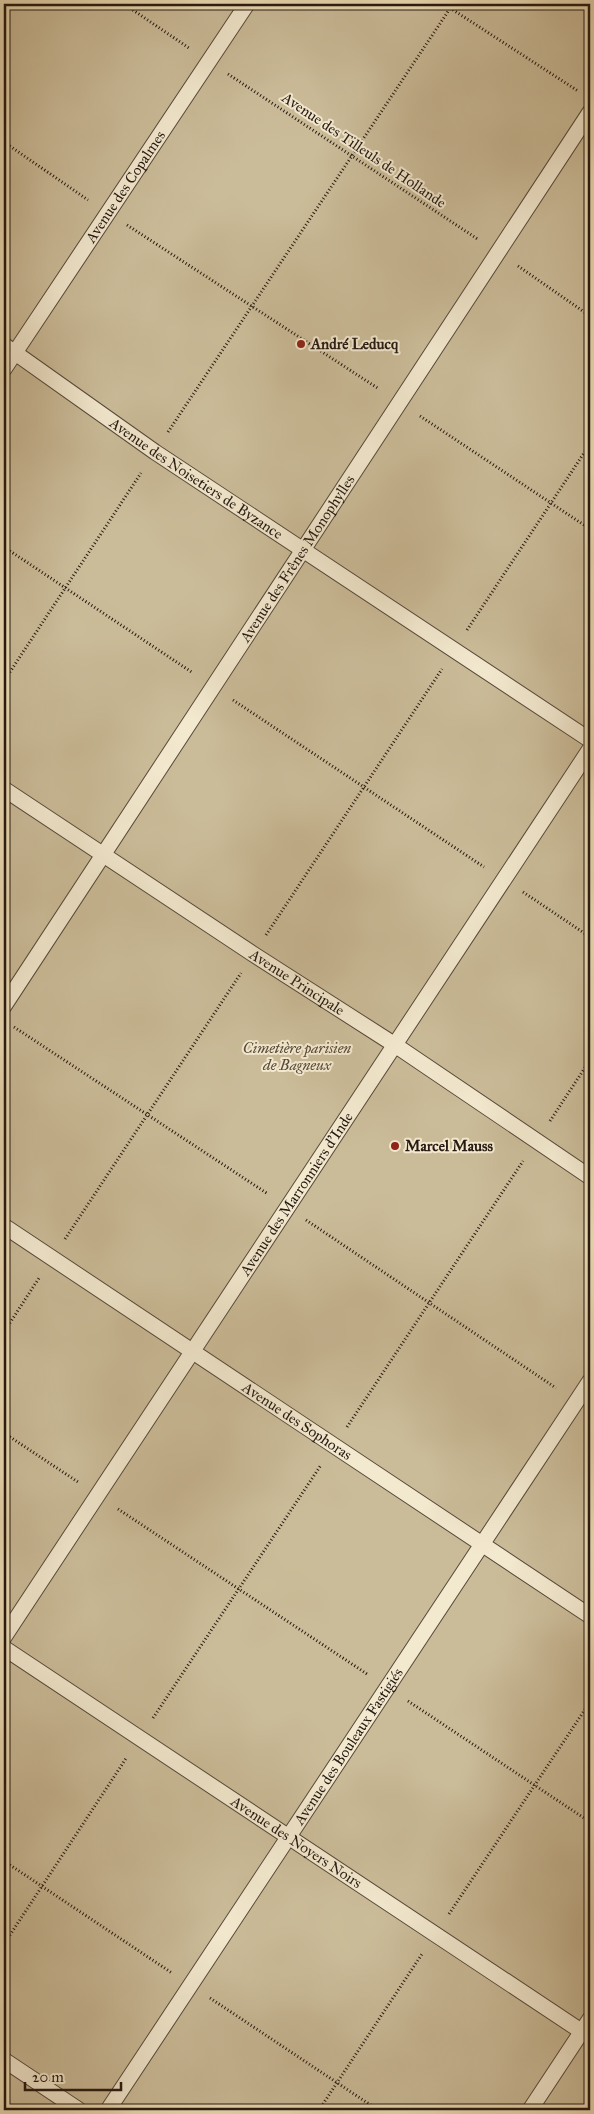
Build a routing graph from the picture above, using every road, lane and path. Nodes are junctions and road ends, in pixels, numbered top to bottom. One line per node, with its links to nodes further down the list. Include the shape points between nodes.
1 (124, 4): 5 (path, Avenue des Tilleuls de Hollande)
2 (247, 4): 5 (lane, Avenue des Copalmes)
3 (444, 4): 4 (path)
4 (451, 6): 6 (path); 9 (path)
5 (209, 62): 9 (path, Avenue des Tilleuls de Hollande); 10 (lane, Avenue des Copalmes)
6 (582, 93)
7 (590, 112): 11 (lane, Avenue des Frênes Monophylles)
8 (4, 142): 10 (path)
9 (352, 155): 11 (path, Avenue des Tilleuls de Hollande); 12 (path)
10 (108, 213): 12 (path); 14 (lane, Avenue des Copalmes)
11 (498, 253): 13 (path, Avenue des Tilleuls de Hollande); 16 (lane, Avenue des Frênes Monophylles)
12 (253, 305): 16 (path); 18 (path)
13 (590, 316)
14 (9, 348): 15 (lane, Avenue des Copalmes); 18 (lane, Avenue des Noisetiers de Byzance)
15 (4, 369)
16 (400, 402): 19 (path); 22 (lane, Avenue des Frênes Monophylles)
17 (590, 444): 19 (path)
18 (155, 452): 22 (lane, Avenue des Noisetiers de Byzance); 23 (path)
19 (551, 503): 20 (path); 24 (path)
20 (590, 529)
21 (4, 547): 23 (path)
22 (304, 549): 24 (lane, Avenue des Noisetiers de Byzance); 26 (lane, Avenue des Frênes Monophylles)
23 (65, 588): 25 (path); 26 (path)
24 (454, 650): 27 (lane, Avenue des Noisetiers de Byzance); 29 (path)
25 (4, 681)
26 (214, 686): 29 (path); 31 (lane, Avenue des Frênes Monophylles)
27 (590, 740)
28 (590, 749): 32 (lane, Avenue des Marronniers d'Inde)
29 (364, 787): 32 (path); 34 (path)
30 (4, 789): 31 (lane, Avenue Principale)
31 (103, 855): 34 (lane, Avenue Principale); 35 (lane, Avenue des Frênes Monophylles)
32 (504, 880): 33 (path); 36 (lane, Avenue des Marronniers d'Inde)
33 (590, 937)
34 (253, 954): 36 (lane, Avenue Principale); 41 (path)
35 (4, 1006)
36 (395, 1045): 38 (lane, Avenue Principale); 43 (lane, Avenue des Marronniers d'Inde)
37 (590, 1060): 38 (path)
38 (536, 1141): 39 (lane, Avenue Principale); 46 (path)
39 (590, 1177)
40 (4, 1226): 41 (lane, Avenue des Sophoras)
41 (52, 1259): 42 (path); 43 (lane, Avenue des Sophoras)
42 (4, 1332)
43 (193, 1352): 46 (lane, Avenue des Sophoras); 47 (lane, Avenue des Marronniers d'Inde)
44 (590, 1381): 48 (lane, Avenue des Bouleaux Fastigiés)
45 (4, 1433): 47 (path)
46 (334, 1446): 48 (lane, Avenue des Sophoras); 49 (path)
47 (98, 1495): 49 (path); 51 (lane, Avenue des Marronniers d'Inde)
48 (482, 1544): 50 (lane, Avenue des Sophoras); 53 (lane, Avenue des Bouleaux Fastigiés)
49 (239, 1589): 53 (path); 55 (path)
50 (590, 1616)
51 (4, 1637)
52 (4, 1648): 55 (lane, Avenue des Noyers Noirs)
53 (388, 1688): 56 (path); 58 (lane, Avenue des Bouleaux Fastigiés)
54 (590, 1702): 56 (path)
55 (140, 1738): 58 (lane, Avenue des Noyers Noirs); 60 (path)
56 (535, 1786): 57 (path); 59 (path)
57 (590, 1822)
58 (288, 1837): 59 (lane, Avenue des Noyers Noirs); 64 (lane, Avenue des Bouleaux Fastigiés)
59 (436, 1934): 61 (lane, Avenue des Noyers Noirs); 65 (path)
60 (4, 1944)
61 (588, 2029): 66 (lane)
62 (4, 2060): 63 (lane)
63 (79, 2110)
64 (108, 2110)
65 (319, 2110)
66 (530, 2110)

